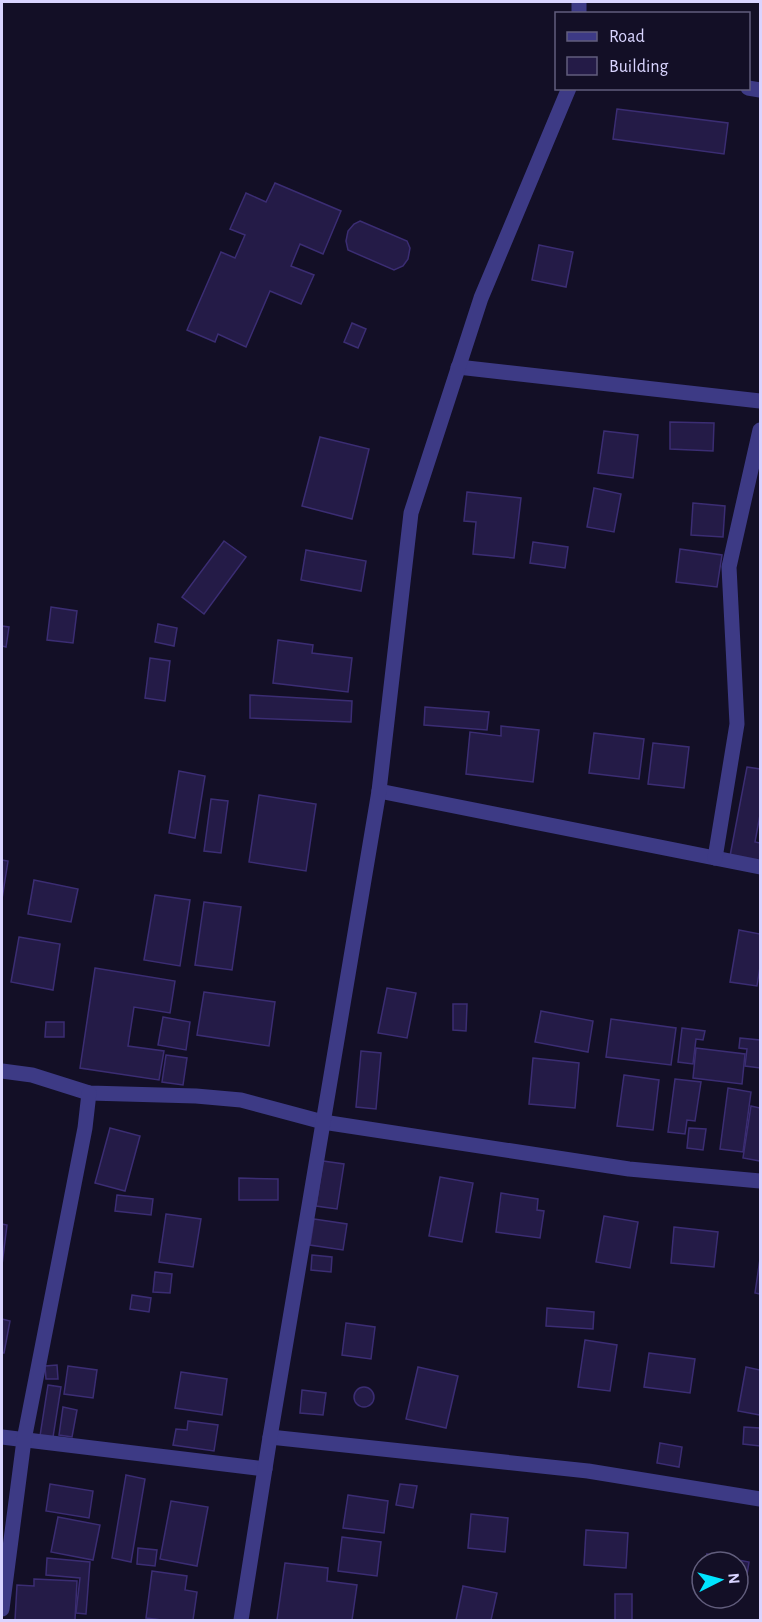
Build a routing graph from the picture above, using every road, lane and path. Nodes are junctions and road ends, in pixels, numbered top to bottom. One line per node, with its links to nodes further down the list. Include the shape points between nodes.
1 (568, 90): 2 (street, via 481,298)
2 (458, 367): 3 (street); 5 (street, via 411,513)
3 (760, 401)
4 (760, 430): 6 (street, via 729,567 737,724)
5 (379, 791): 6 (street); 10 (street)
6 (715, 858): 7 (street)
7 (760, 867)
8 (2, 1071): 9 (street, via 33,1075)
9 (89, 1093): 10 (street, via 241,1100); 14 (street)
10 (323, 1122): 11 (street, via 629,1169); 13 (street)
11 (760, 1180)
12 (2, 1437): 14 (street)
13 (270, 1437): 15 (street); 16 (street, via 588,1471)
14 (24, 1440): 15 (street); 17 (street)
15 (265, 1469): 18 (street)
16 (760, 1499)
17 (2, 1609)
18 (241, 1620)

